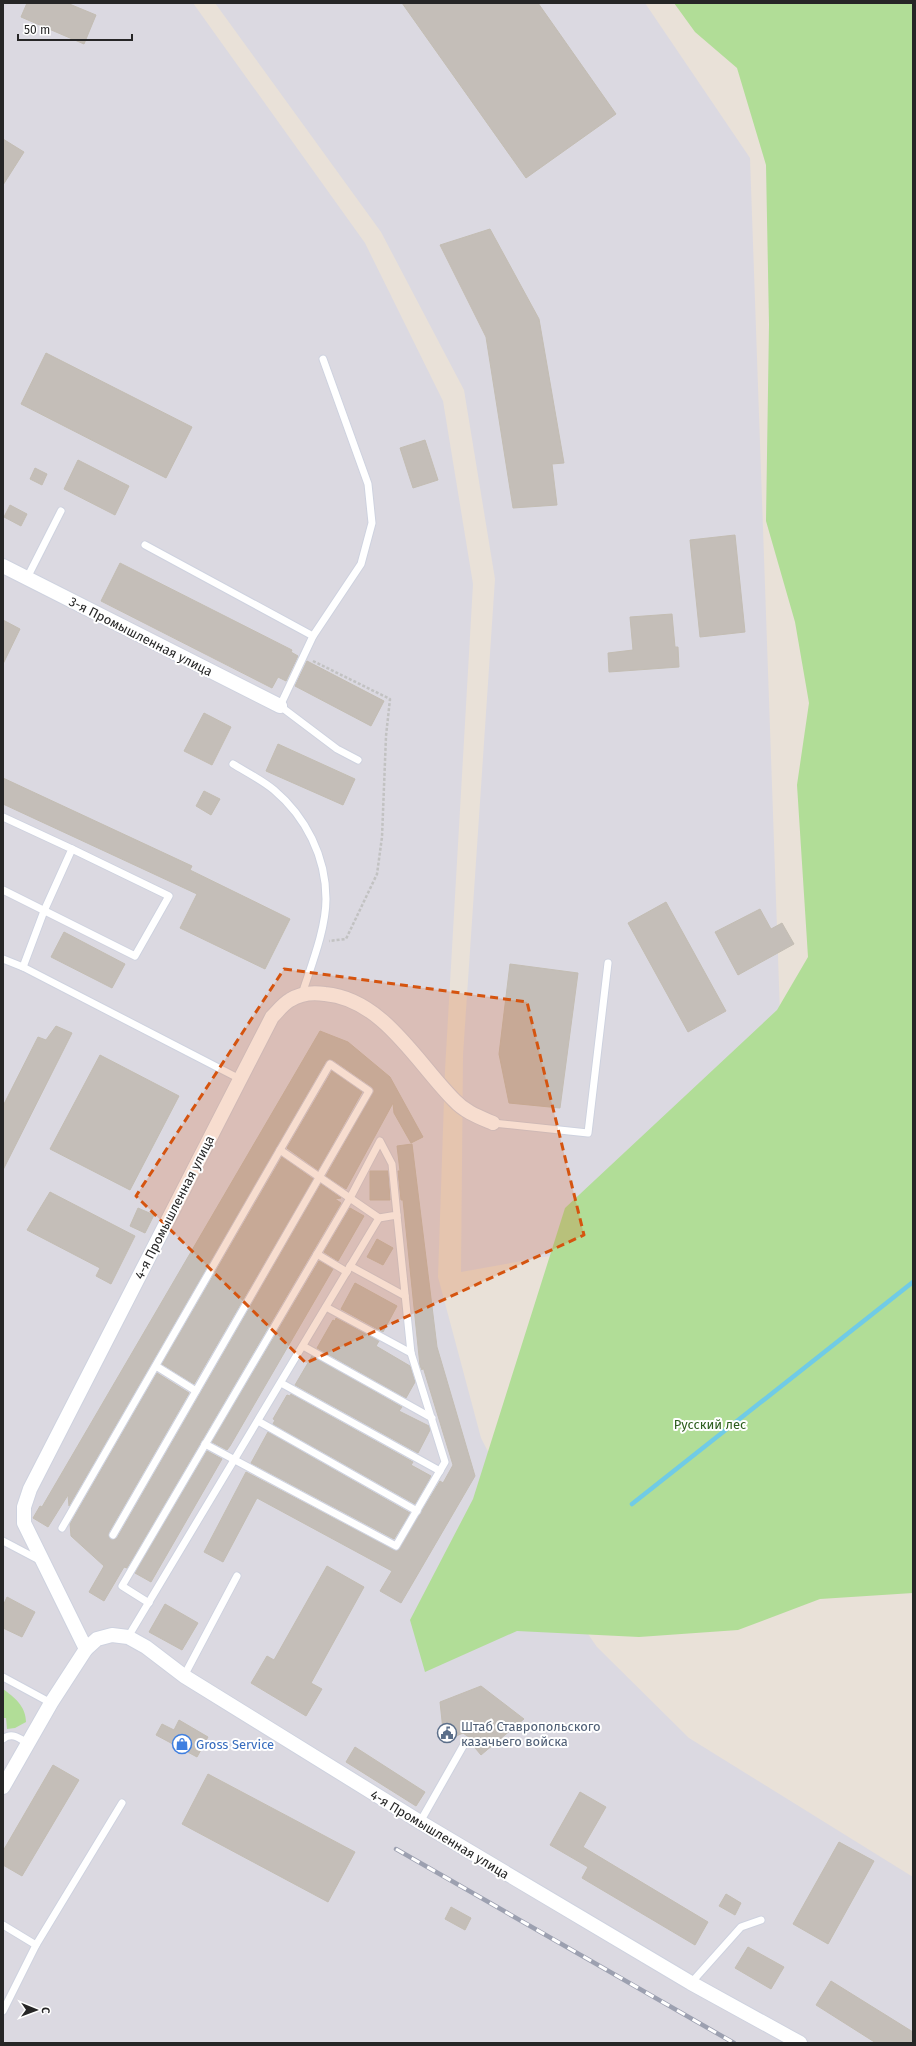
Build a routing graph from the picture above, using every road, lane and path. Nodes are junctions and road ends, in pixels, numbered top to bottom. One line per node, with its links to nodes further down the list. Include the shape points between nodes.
1 (323, 359): 6 (lane, via 368,484 372,522 361,564)
2 (61, 512): 5 (lane)
3 (145, 545): 6 (lane)
4 (3, 566): 5 (street, 3-я Промышленная улица)
5 (27, 578): 8 (street, 3-я Промышленная улица)
6 (313, 636): 7 (lane)
7 (304, 656): 8 (lane); 15 (path, via 390,699 382,838 377,874 346,939)
8 (280, 706): 9 (lane, via 337,749)
9 (358, 760)
10 (233, 764): 15 (lane, via 274,790 299,817 316,845 324,873 326,900)
11 (3, 817): 12 (lane)
12 (72, 849): 14 (lane); 14 (lane, via 169,896 135,956)
13 (3, 890): 14 (lane)
14 (44, 911): 18 (lane)
15 (318, 942): 19 (lane)
16 (3, 959): 18 (lane)
17 (608, 963): 21 (lane, via 588,1133)
18 (23, 966): 20 (lane)
19 (302, 994): 20 (street, 4-я Промышленная улица, via 288,1000 272,1017); 21 (street, 4-я Промышленная улица, via 330,994 346,998 385,1022 406,1043 454,1101 470,1113)
20 (240, 1079): 45 (street, 4-я Промышленная улица, via 30,1489 24,1507 24,1523)
21 (493, 1123)
22 (280, 1150): 23 (lane); 23 (lane, via 330,1064 369,1091); 33 (lane)
23 (320, 1177): 24 (lane); 35 (lane)
24 (350, 1198): 25 (lane, via 380,1141 392,1164); 26 (lane); 27 (lane)
25 (397, 1215): 26 (lane); 29 (lane)
26 (379, 1218): 28 (lane)
27 (317, 1254): 28 (lane); 38 (lane)
28 (348, 1269): 29 (lane); 30 (lane)
29 (405, 1296): 32 (lane)
30 (326, 1307): 31 (lane); 32 (lane)
31 (303, 1346): 34 (lane); 36 (lane)
32 (410, 1354): 36 (lane)
33 (156, 1366): 35 (lane); 42 (lane)
34 (281, 1383): 37 (lane); 40 (lane)
35 (196, 1391): 43 (lane)
36 (432, 1418): 40 (lane, via 445,1462)
37 (258, 1421): 39 (lane); 41 (lane)
38 (205, 1444): 39 (lane); 47 (lane, via 122,1586)
39 (235, 1460): 41 (lane, via 396,1546); 47 (lane)
40 (440, 1472): 41 (lane)
41 (417, 1511)
42 (62, 1528)
43 (113, 1535)
44 (3, 1541): 45 (lane)
45 (43, 1562): 49 (street, 4-я Промышленная улица)
46 (237, 1576): 50 (lane)
47 (149, 1603): 48 (lane)
48 (128, 1637): 49 (street, 4-я Промышленная улица, via 112,1635 97,1639); 50 (street, 4-я Промышленная улица, via 146,1647)
49 (86, 1649): 52 (street, 4-я Промышленная улица)
50 (184, 1676): 58 (street, 4-я Промышленная улица)
51 (3, 1677): 52 (lane)
52 (51, 1703): 55 (street, 4-я Промышленная улица)
53 (3, 1739): 55 (lane, via 7,1736 16,1736)
54 (466, 1741): 58 (lane)
55 (27, 1743): 56 (street, 4-я Промышленная улица)
56 (3, 1787)
57 (122, 1803): 61 (lane)
58 (420, 1822): 62 (street, 4-я Промышленная улица)
59 (761, 1920): 62 (lane, via 741,1927)
60 (3, 1925): 61 (lane)
61 (36, 1945): 63 (lane)
62 (691, 1982): 64 (street, 4-я Промышленная улица)
63 (3, 2011)
64 (800, 2043)

